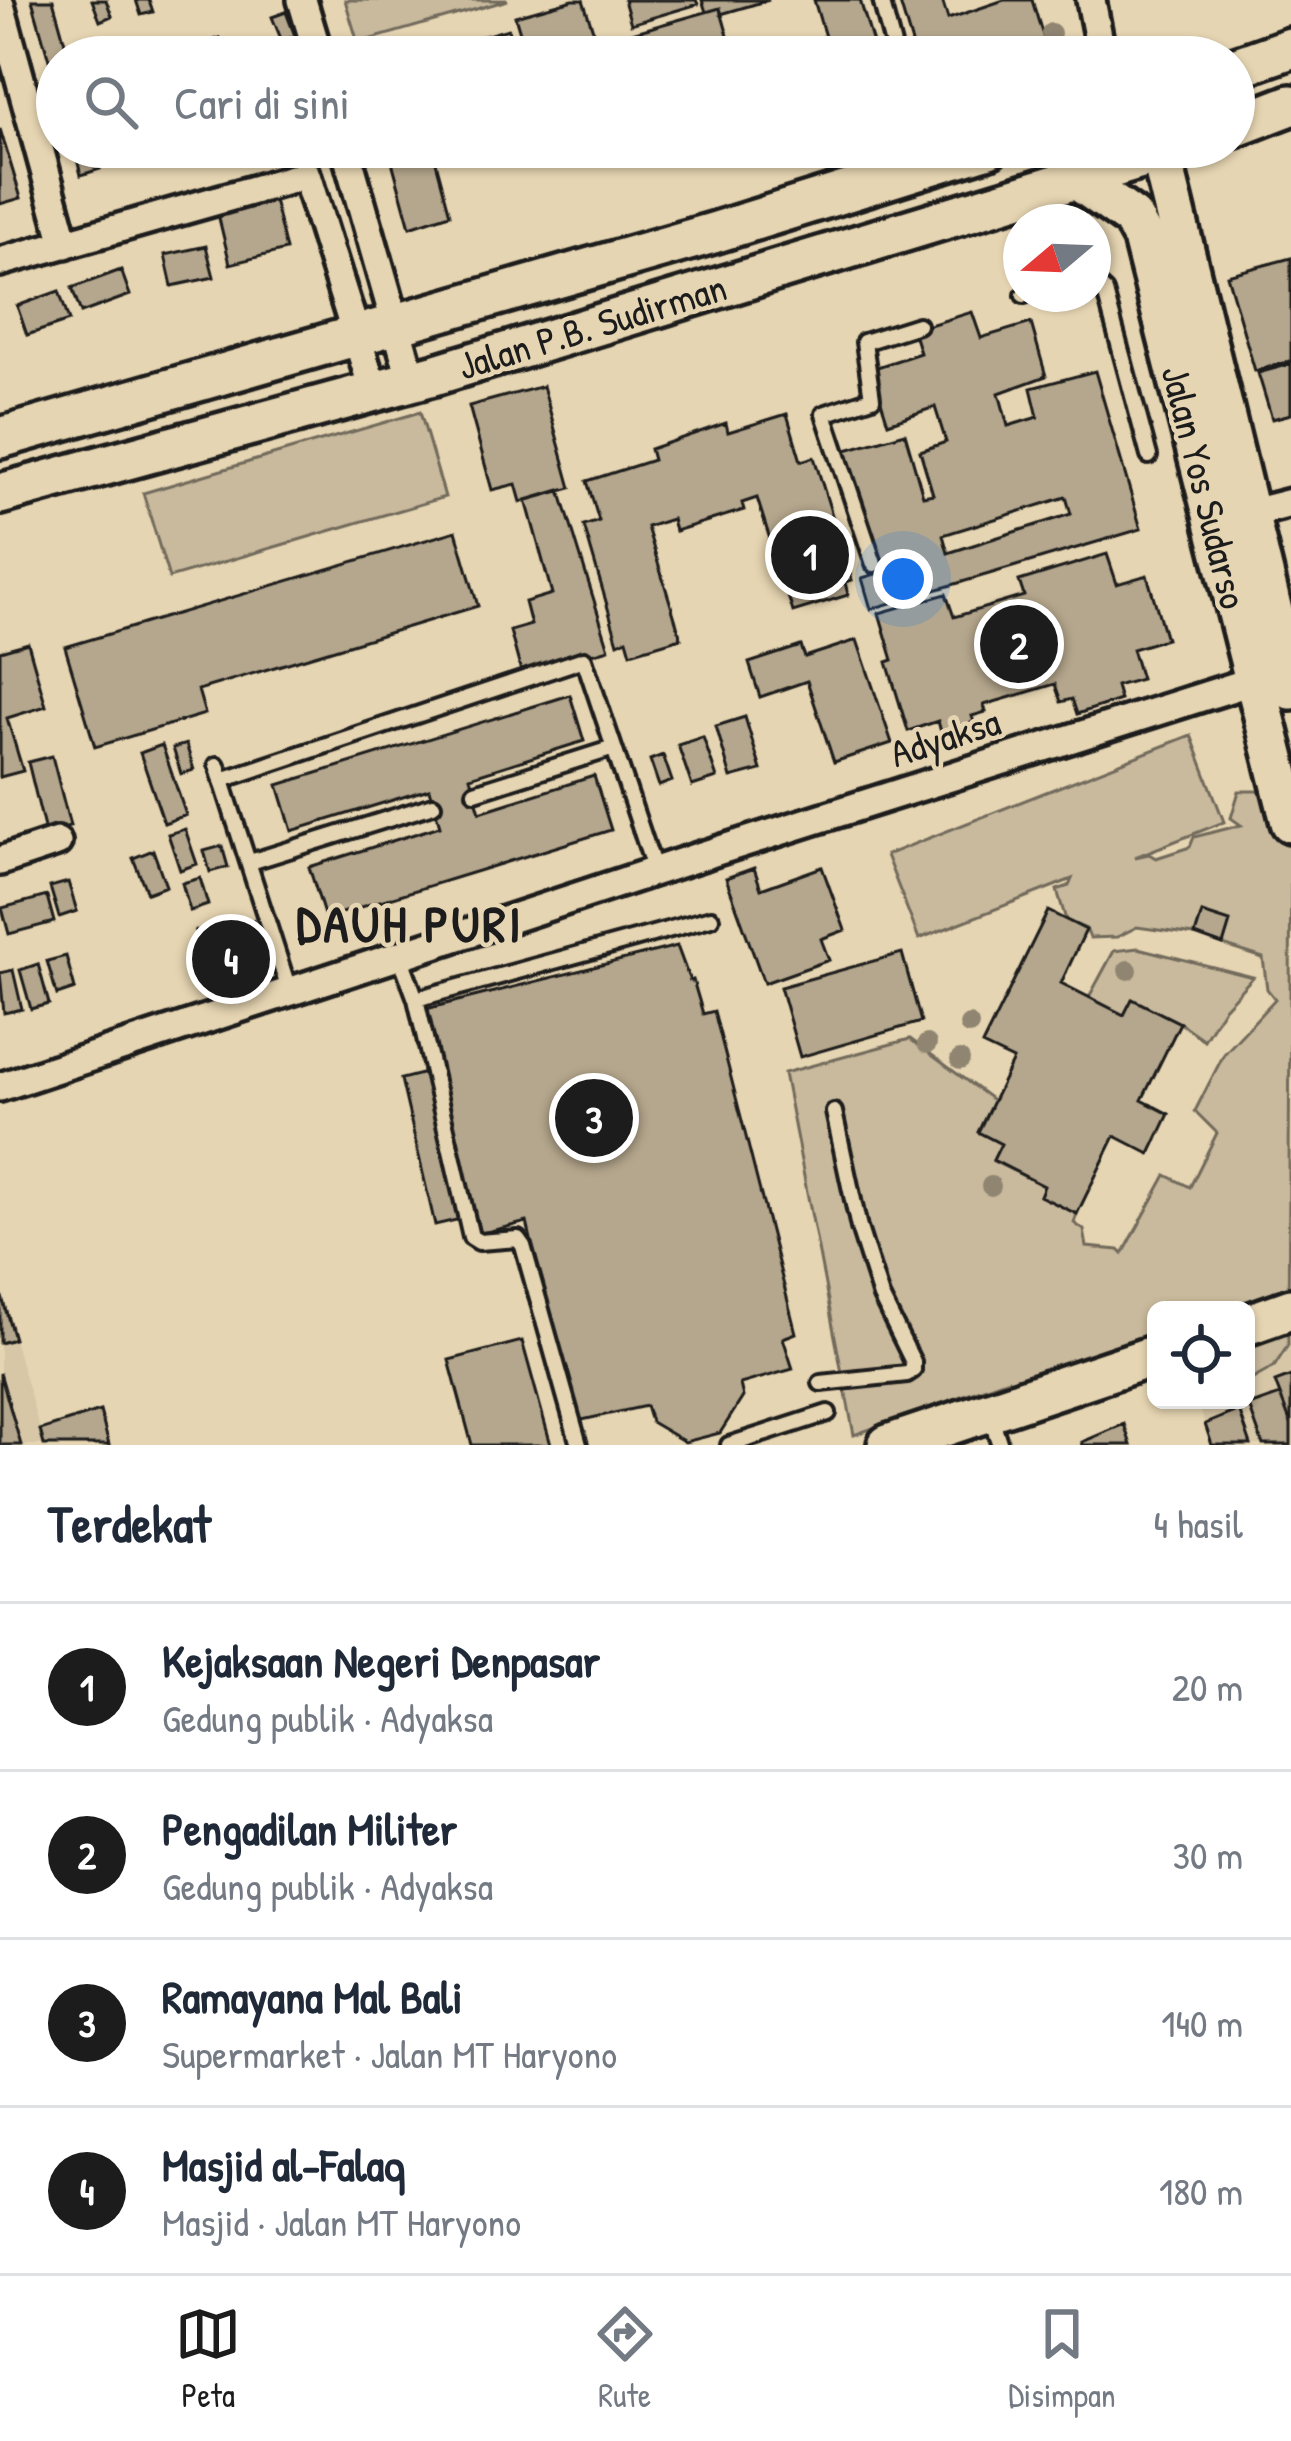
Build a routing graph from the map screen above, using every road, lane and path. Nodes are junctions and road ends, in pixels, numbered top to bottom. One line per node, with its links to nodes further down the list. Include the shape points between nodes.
1 (302, 0): 5 (street)
2 (881, 0): 6 (lane)
3 (1091, 0): 7 (street)
4 (0, 5): 12 (street)
5 (313, 36)
6 (890, 36)
7 (1101, 36)
8 (1291, 48): 9 (main road)
9 (1255, 61)
10 (1291, 105): 11 (main road)
11 (1255, 119)
12 (36, 137)
13 (44, 168): 19 (street)
14 (351, 168): 22 (street)
15 (922, 168): 22 (main road, Jalan P.B. Sudirman)
16 (1115, 168): 18 (main road, Jalan P.B. Sudirman)
17 (1171, 168): 31 (main road, Jalan Yos Sudarso)
18 (1078, 181): 25 (main road, Jalan P.B. Sudirman); 33 (main road, Jalan Yos Sudarso, via 1132,218 1143,238)
19 (65, 244): 20 (street); 24 (street, via 305,175)
20 (0, 262)
21 (1110, 312): 28 (lane)
22 (396, 322): 24 (main road, Jalan P.B. Sudirman); 25 (street)
23 (918, 325): 32 (lane, via 864,342 872,398 824,414)
24 (356, 335): 26 (street); 27 (main road, Jalan P.B. Sudirman)
25 (412, 381): 26 (main road, Jalan P.B. Sudirman)
26 (374, 392): 29 (main road, Jalan P.B. Sudirman)
27 (0, 438)
28 (1148, 456)
29 (0, 494)
30 (1291, 503): 31 (street)
31 (1248, 514): 33 (main road, Jalan Yos Sudarso)
32 (874, 564)
33 (1277, 680): 37 (main road, Jalan Yos Sudarso); 41 (street, Adyaksa)
34 (614, 748): 35 (lane); 40 (lane, via 584,658 220,773); 41 (lane)
35 (475, 792)
36 (433, 805): 40 (lane)
37 (1291, 822)
38 (57, 842): 39 (street)
39 (0, 861)
40 (250, 862): 44 (lane)
41 (655, 871): 43 (street, Adyaksa)
42 (711, 918): 45 (lane)
43 (400, 956): 44 (street, Adyaksa); 45 (lane)
44 (290, 993): 46 (street, Adyaksa)
45 (416, 999): 54 (lane, via 471,1237 524,1246)
46 (0, 1088)
47 (834, 1112): 51 (lane, via 859,1228 913,1370)
48 (1291, 1309): 49 (main road)
49 (1255, 1321)
50 (1147, 1359): 53 (main road)
51 (821, 1383)
52 (828, 1413): 55 (lane)
53 (994, 1428): 56 (main road)
54 (578, 1445)
55 (729, 1445)
56 (888, 1445)

